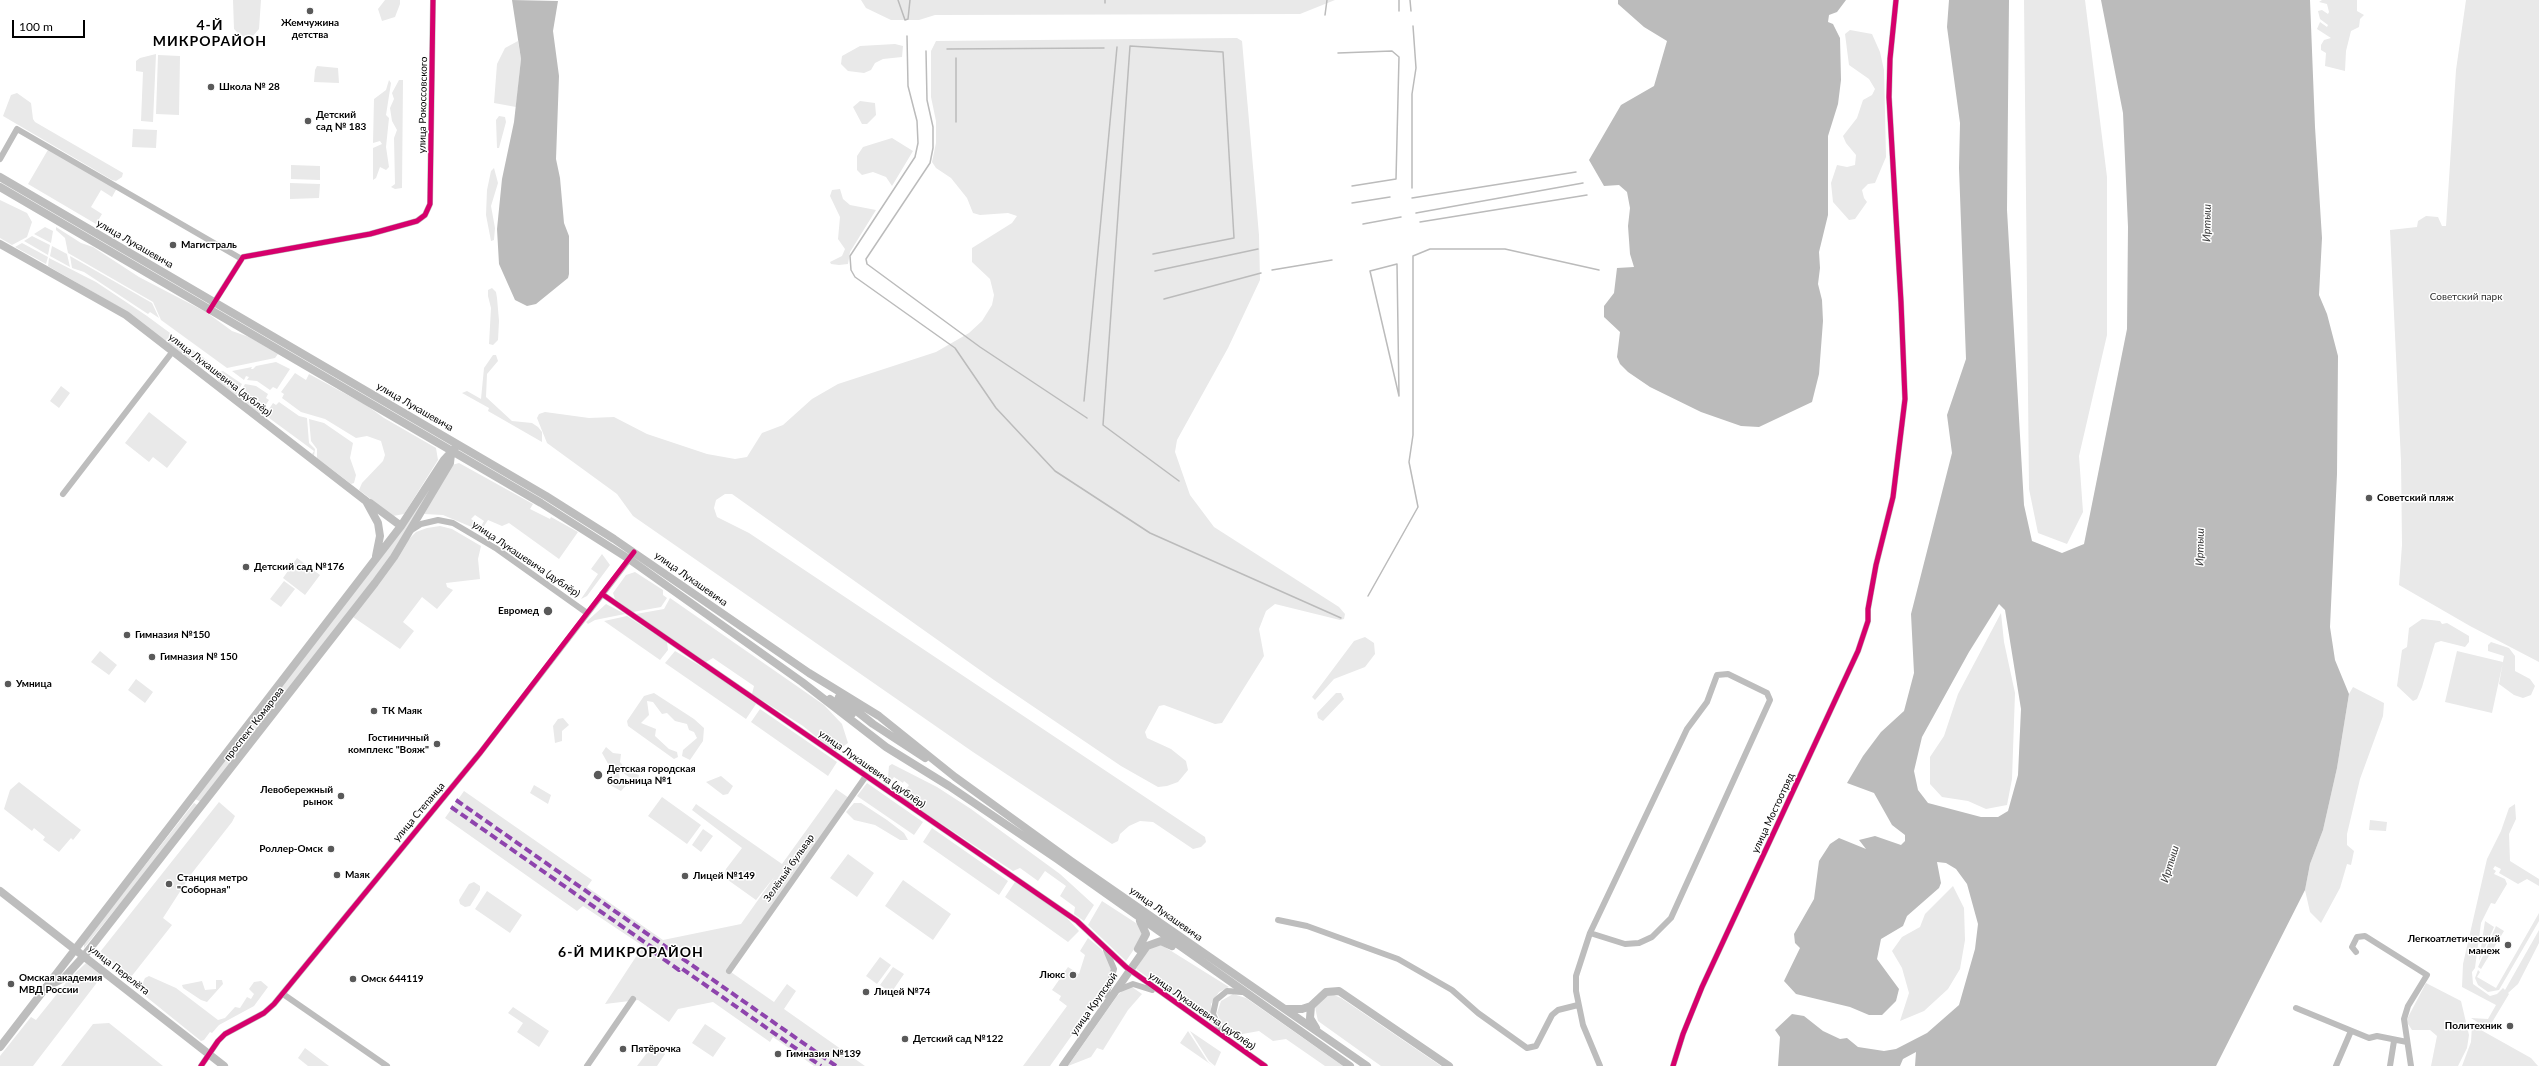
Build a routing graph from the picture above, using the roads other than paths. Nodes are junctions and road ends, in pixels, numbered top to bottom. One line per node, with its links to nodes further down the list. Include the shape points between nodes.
1 (433, 0): 7 (street, улица Рокоссовского, via 428,209 421,218 408,224)
2 (1896, 0): 70 (street, улица Мостоотряд, via 1889,97 1905,399 1893,497 1876,565 1868,621 1861,646 1702,987)
3 (0, 158): 7 (street, via 17,129)
4 (0, 177): 8 (main road, улица Лукашевича)
5 (0, 188): 9 (main road, улица Лукашевича)
6 (0, 244): 10 (main road, улица Лукашевича (дублёр), via 106,302)
7 (240, 258): 8 (street)
8 (215, 302): 9 (street); 11 (main road, улица Лукашевича)
9 (209, 312): 12 (main road, улица Лукашевича)
10 (173, 351): 13 (street); 14 (main road, улица Лукашевича (дублёр))
11 (458, 444): 12 (main road, проспект Комарова); 19 (main road, улица Лукашевича)
12 (452, 453): 15 (main road, проспект Комарова, via 450,464); 17 (main road, проспект Комарова, via 444,460); 20 (main road, улица Лукашевича, via 541,503)
13 (63, 494)
14 (366, 500): 17 (main road); 21 (main road, улица Лукашевича (дублёр), via 378,523 379,548)
15 (419, 514): 16 (street, via 422,519); 18 (main road, проспект Комарова)
16 (430, 521): 18 (street, улица Лукашевича (дублёр)); 25 (street, улица Лукашевича (дублёр), via 445,520 468,531)
17 (401, 526): 21 (main road, проспект Комарова)
18 (408, 532): 23 (main road, проспект Комарова)
19 (634, 552): 20 (street, улица Степанца); 51 (main road, улица Лукашевича, via 808,673 894,726 955,777)
20 (629, 559): 24 (street, улица Степанца); 32 (main road, улица Лукашевича, via 802,682 886,747 949,786)
21 (374, 560): 22 (main road, проспект Комарова)
22 (364, 573): 23 (main road, via 371,574); 26 (main road, проспект Комарова)
23 (376, 583): 27 (main road, проспект Комарова)
24 (602, 594): 25 (street, улица Степанца); 28 (street, улица Лукашевича (дублёр))
25 (587, 613): 43 (street, улица Степанца, via 480,753)
26 (232, 745): 27 (main road, via 237,754); 29 (main road, проспект Комарова)
27 (243, 755): 30 (main road, проспект Комарова)
28 (866, 776): 35 (street, улица Лукашевича (дублёр), via 1077,920); 41 (street, Зелёный бульвар)
29 (190, 799): 30 (main road, via 196,801); 36 (main road, проспект Комарова)
30 (201, 808): 38 (main road, проспект Комарова)
31 (0, 891): 36 (main road, улица Перелёта)
32 (1134, 914): 39 (main road, улица Лукашевича); 40 (main road, улица Крупской, via 1146,934)
33 (1278, 920): 49 (street, via 1307,926 1398,959 1452,990 1527,1048 1536,1046 1552,1015 1558,1010)
34 (1590, 933): 34 (street, via 1625,944 1639,943 1652,937 1671,918 1770,700 1767,693 1728,674 1718,675 1707,702 1687,729); 49 (street, via 1576,976)
35 (1101, 942): 40 (street, улица Лукашевича (дублёр)); 44 (street, via 1114,969)
36 (75, 948): 38 (main road, улица Перелёта); 42 (main road, проспект Комарова)
37 (2356, 952): 56 (street, via 2352,947 2357,937 2366,936 2427,975 2408,1006 2404,1019)
38 (84, 956): 42 (main road, проспект Комарова, via 64,978); 58 (main road, улица Перелёта)
39 (1203, 963): 40 (main road, улица Крупской, via 1166,942 1156,941 1147,946); 46 (main road, улица Лукашевича)
40 (1128, 969): 44 (main road, улица Крупской); 45 (street, улица Лукашевича (дублёр))
41 (729, 971)
42 (46, 986): 57 (main road, проспект Комарова)
43 (283, 994): 58 (street, улица Степанца, via 264,1013 225,1034); 61 (street)
44 (1110, 994): 45 (street, via 1133,984); 63 (main road, улица Крупской); 64 (main road, улица Крупской)
45 (1163, 994): 54 (street, улица Лукашевича (дублёр))
46 (1253, 998): 54 (street, via 1232,990 1216,1000 1213,1014); 66 (main road, улица Лукашевича)
47 (633, 999): 62 (street)
48 (1311, 1006): 51 (main road); 53 (main road, via 1310,1018); 68 (main road, via 1326,992 1339,991)
49 (1578, 1006): 69 (street, via 1587,1039)
50 (2296, 1008): 52 (street)
51 (1285, 1009): 53 (main road, улица Лукашевича)
52 (2351, 1031): 55 (street, via 2369,1038 2377,1036); 71 (street)
53 (1318, 1032): 67 (main road, улица Лукашевича)
54 (1223, 1037): 65 (street, улица Лукашевича (дублёр))
55 (2394, 1041): 56 (street); 72 (street)
56 (2407, 1042): 73 (street)
57 (0, 1047)
58 (209, 1054): 59 (street, улица Степанца); 60 (main road, улица Перелёта)
59 (201, 1066)
60 (224, 1066)
61 (387, 1066)
62 (587, 1066)
63 (1057, 1066)
64 (1063, 1066)
65 (1264, 1066)
66 (1350, 1066)
67 (1368, 1066)
68 (1449, 1066)
69 (1600, 1066)
70 (1673, 1066)
71 (2336, 1066)
72 (2390, 1066)
73 (2411, 1066)

